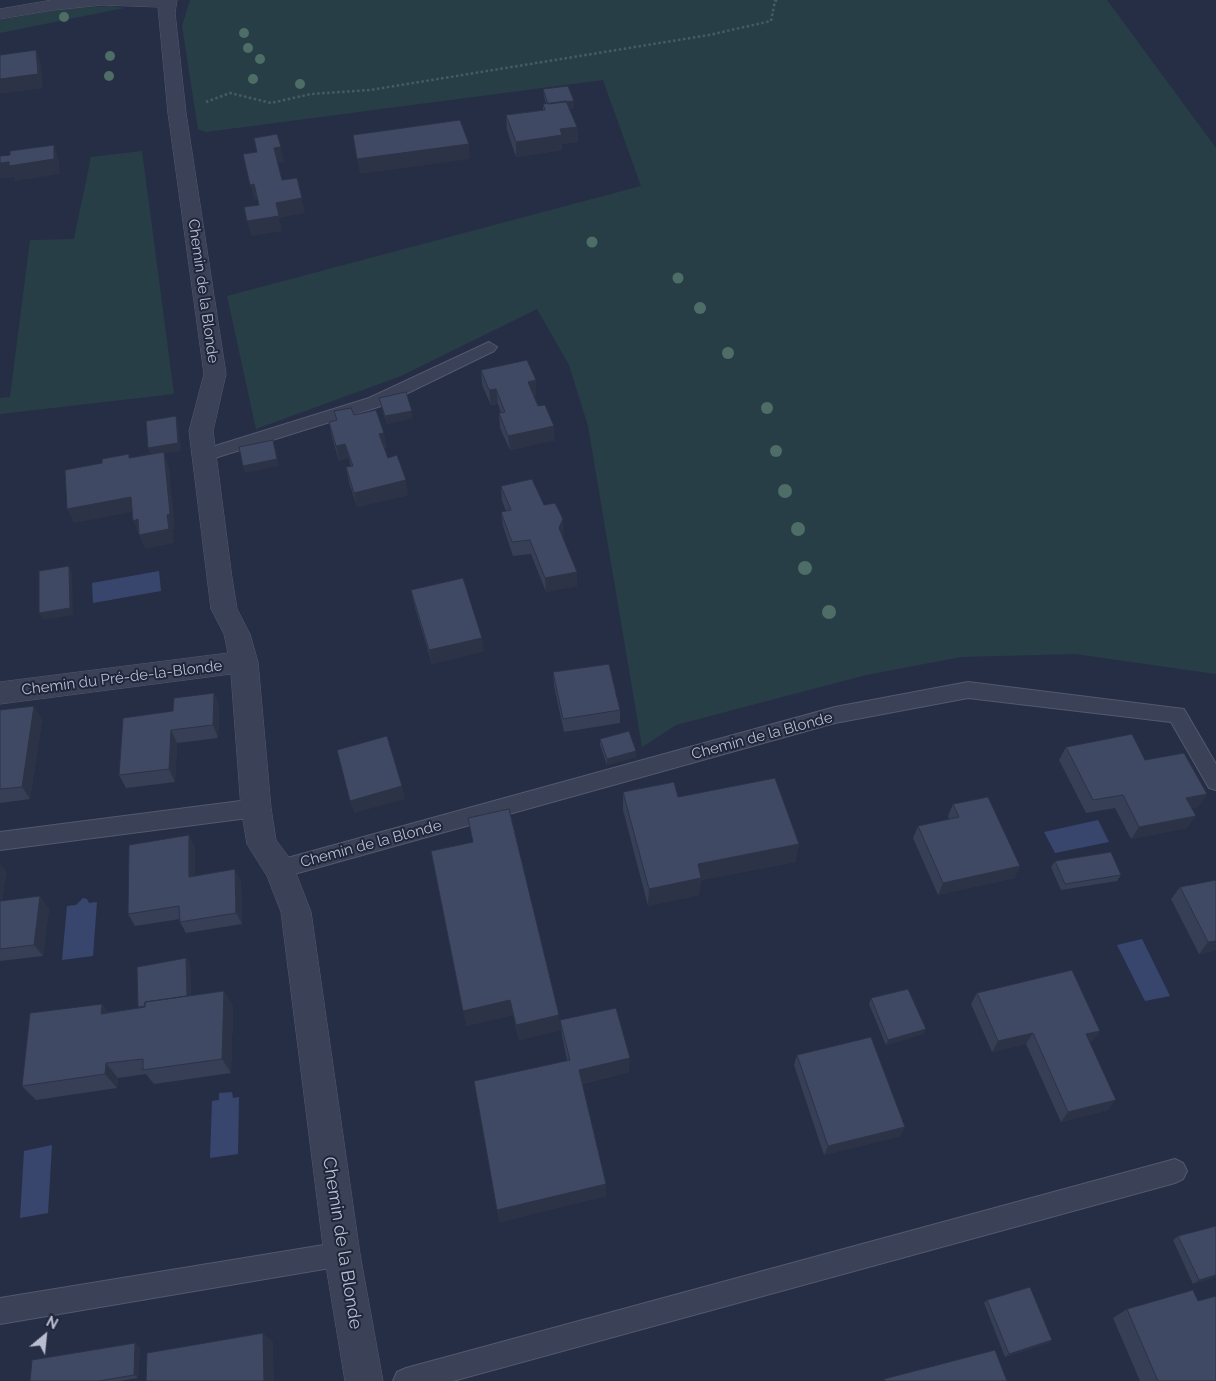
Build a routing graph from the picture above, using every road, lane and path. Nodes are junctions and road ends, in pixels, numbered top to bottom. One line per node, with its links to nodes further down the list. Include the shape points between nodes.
1 (778, 0): 4 (path, via 774,1 771,21 709,34 370,90 311,94 271,103 230,93)
2 (168, 1): 3 (street, via 103,0); 4 (street, Chemin de la Blonde, via 166,13)
3 (0, 14)
4 (177, 113): 6 (street, Chemin de la Blonde, via 215,374 201,431)
5 (489, 347): 6 (lane, via 375,402)
6 (205, 455): 7 (street, Chemin de la Blonde, via 224,608 237,634)
7 (244, 662): 8 (street, Chemin du Pré-de-la-Blonde); 10 (street, Chemin de la Blonde)
8 (0, 693)
9 (1216, 782): 12 (lane, Chemin de la Blonde, via 1178,715 968,690 835,715)
10 (256, 808): 11 (lane); 12 (street, Chemin de la Blonde, via 262,844)
11 (0, 841)
12 (280, 869): 14 (street, Chemin de la Blonde, via 296,912)
13 (1175, 1170): 17 (lane)
14 (342, 1254): 15 (lane); 16 (street, Chemin de la Blonde)
15 (0, 1311)
16 (364, 1381)
17 (406, 1381)

